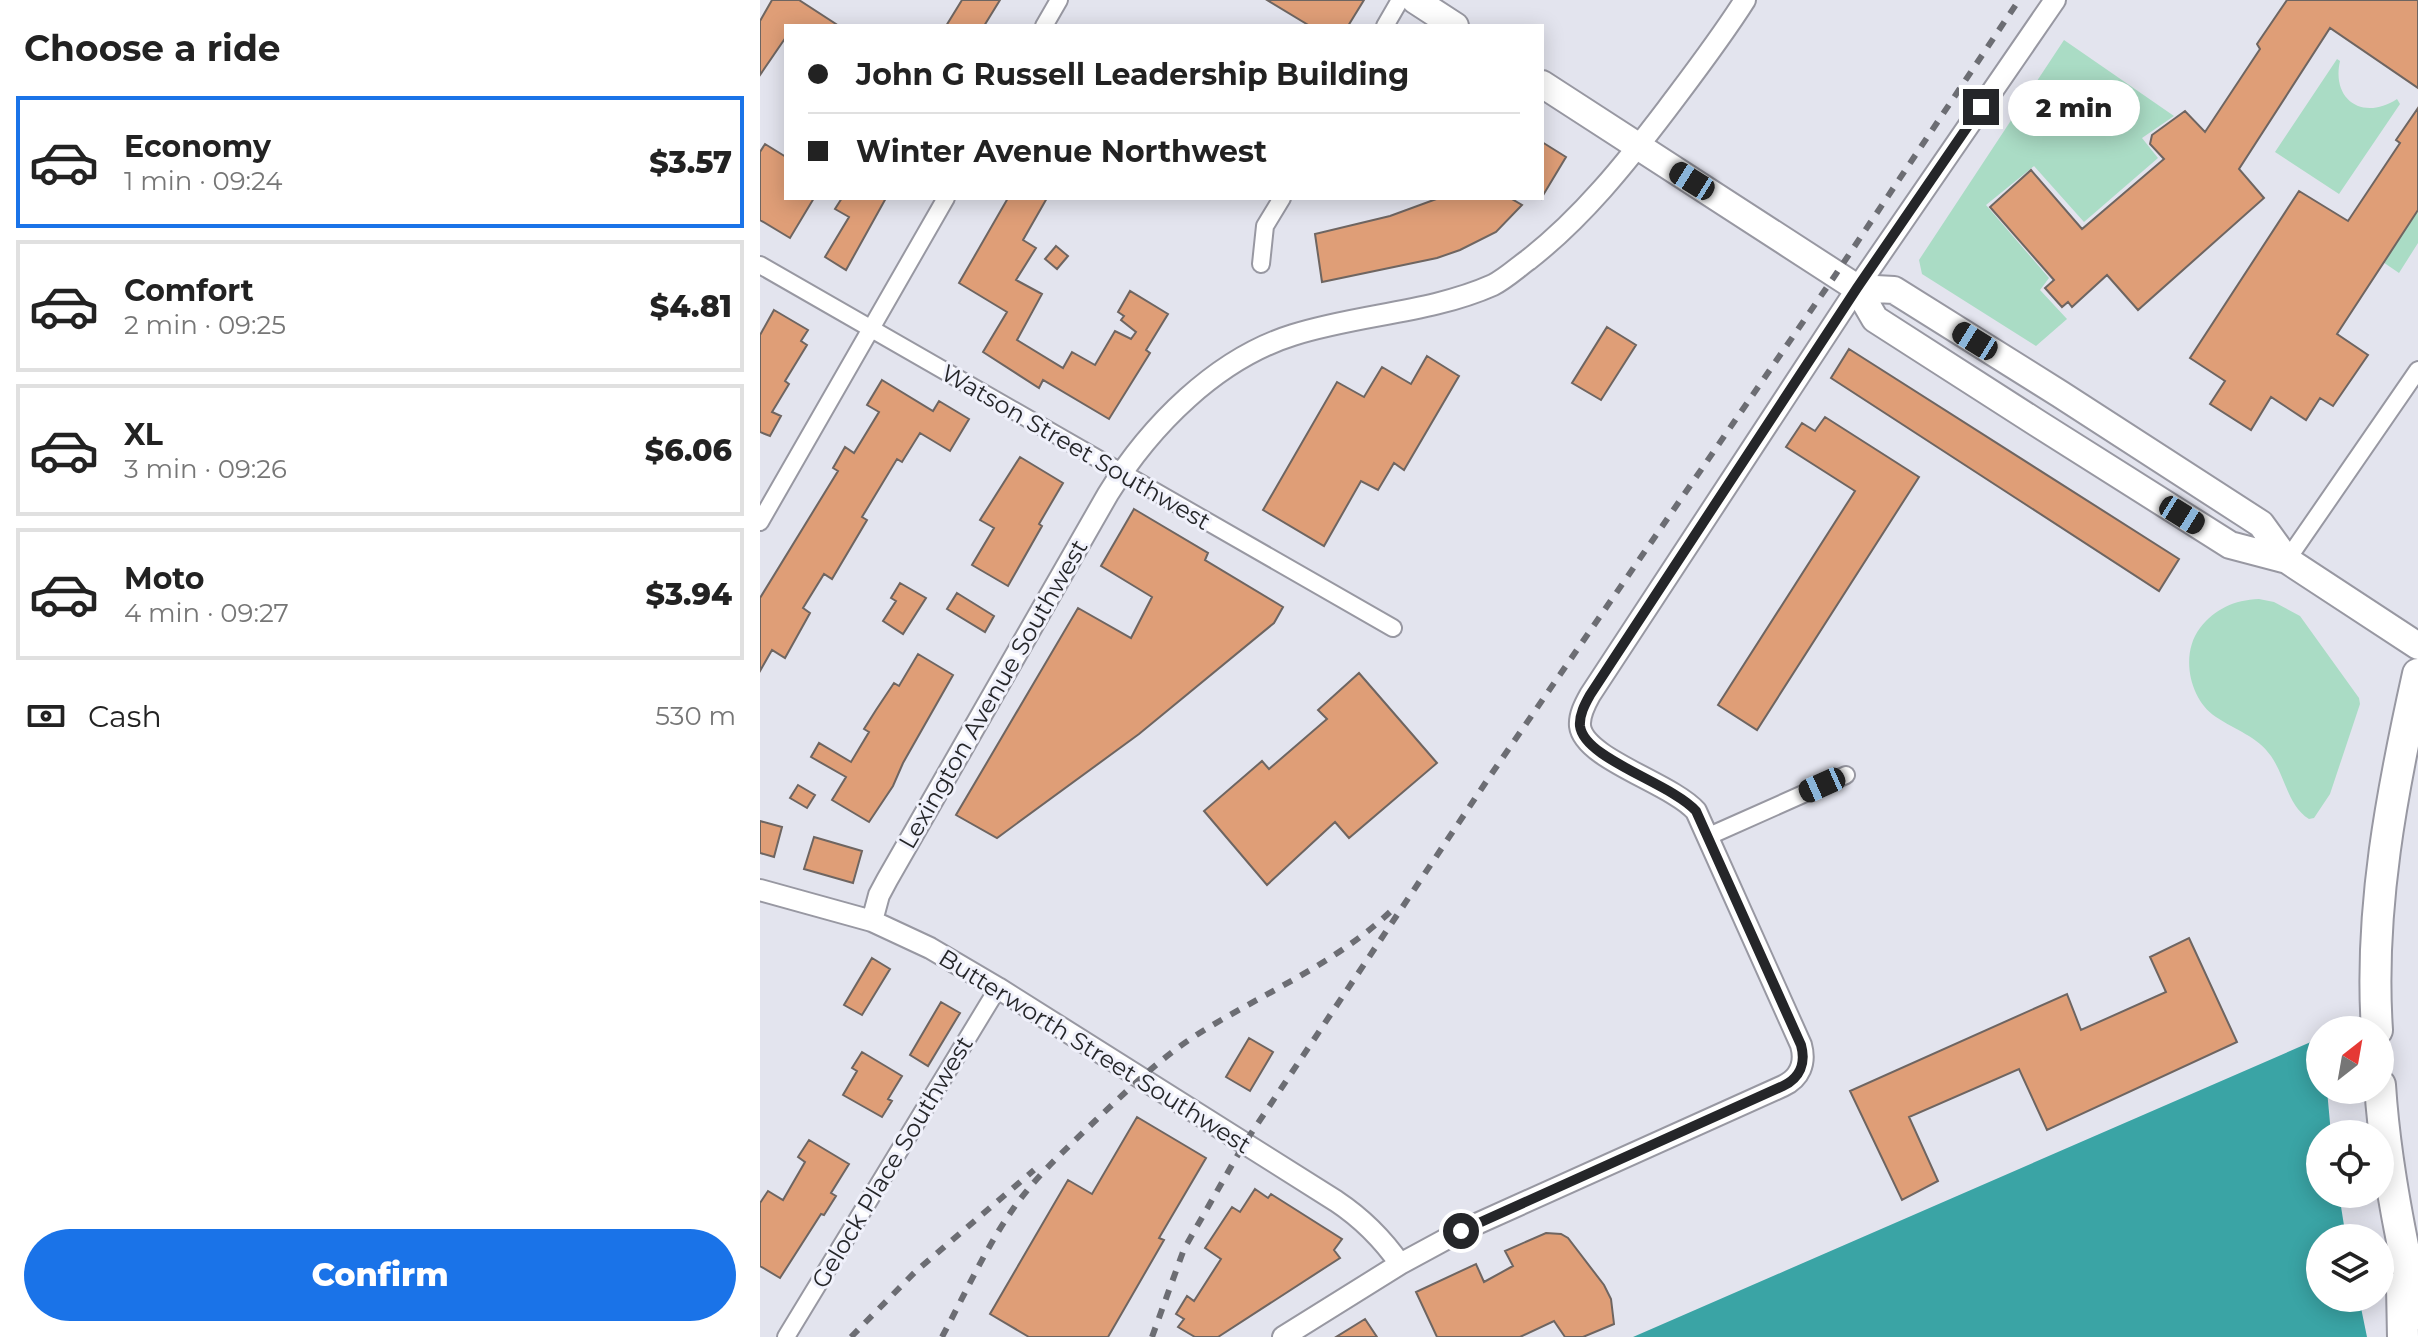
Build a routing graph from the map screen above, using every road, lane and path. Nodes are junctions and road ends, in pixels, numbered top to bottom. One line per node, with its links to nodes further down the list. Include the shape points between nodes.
1 (1059, 0): 6 (street)
2 (1400, 0): 7 (street)
3 (1415, 0): 8 (main road)
4 (1745, 0): 10 (street, Lexington Avenue Southwest)
5 (2055, 0): 15 (street)
6 (1045, 24)
7 (1386, 24)
8 (1452, 24)
9 (1544, 85): 10 (main road)
10 (1638, 147): 15 (main road); 18 (street, Lexington Avenue Southwest, via 1550,242 1495,284 1426,307 1293,335 1232,363 1177,409)
11 (945, 200): 16 (street)
12 (1281, 200): 13 (street, via 1265,226)
13 (1261, 264)
14 (760, 265): 16 (street, Watson Street Southwest)
15 (1857, 288): 20 (main road, via 1875,319 2230,545); 20 (main road, via 1894,290 2060,394 2261,524); 25 (street, via 1583,708 1580,728 1592,746 1682,797)
16 (870, 331): 18 (street, Watson Street Southwest); 19 (street)
17 (2418, 370): 20 (street)
18 (1122, 471): 21 (street, Watson Street Southwest); 27 (street, Lexington Avenue Southwest, via 887,880)
19 (760, 522)
20 (2287, 560): 22 (main road)
21 (1393, 628)
22 (2418, 646)
23 (2418, 674): 29 (highway, via 2394,781 2378,907)
24 (1846, 775): 25 (street)
25 (1709, 836): 32 (street, via 1801,1045 1802,1066 1783,1086 1494,1215)
26 (760, 890): 27 (street, Butterworth Street Southwest)
27 (872, 921): 28 (street, Butterworth Street Southwest)
28 (998, 988): 32 (street, Butterworth Street Southwest, via 1336,1201 1382,1238); 34 (street, Gelock Place Southwest)
29 (2376, 1016)
30 (2382, 1104): 31 (highway)
31 (2402, 1248): 33 (highway); 36 (highway)
32 (1400, 1264): 35 (street)
33 (2418, 1314)
34 (786, 1337)
35 (1283, 1337)
36 (2403, 1337)

